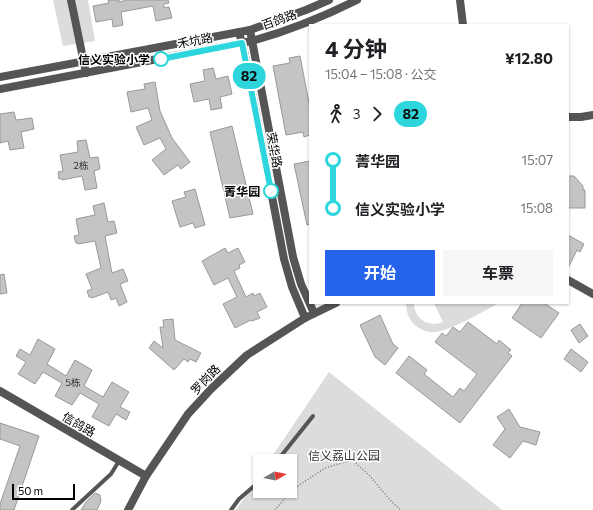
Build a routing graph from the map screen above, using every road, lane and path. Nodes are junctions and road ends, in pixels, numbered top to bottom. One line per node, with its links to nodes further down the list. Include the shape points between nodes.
1 (71, 0): 10 (street)
2 (329, 0): 6 (street, 百鸽路)
3 (357, 0): 8 (street, 百鸽路, via 277,34)
4 (460, 0): 5 (street)
5 (463, 24)
6 (250, 30): 7 (street, 百鸽路); 8 (street, 荣华路)
7 (239, 32): 9 (street, 荣华路); 10 (street, 禾坑路)
8 (252, 41): 9 (street, 禾坑路); 18 (street, 荣华路, via 293,257)
9 (242, 43): 11 (street, 禾坑路); 22 (street, 荣华路, via 284,259)
10 (83, 60): 11 (street); 12 (street, 禾坑路)
11 (86, 73): 13 (street, 禾坑路)
12 (0, 77)
13 (0, 89)
14 (593, 115): 15 (street)
15 (569, 117)
16 (569, 281): 17 (street)
17 (593, 294)
18 (309, 302)
19 (310, 304): 21 (street, 荣华路)
20 (334, 304): 21 (street, 罗岗路)
21 (314, 313): 22 (street, 罗岗路)
22 (305, 318): 27 (street, 罗岗路, via 247,355 211,388 188,414)
23 (0, 391): 26 (street, 信鸽路)
24 (313, 416): 25 (lane)
25 (283, 454)
26 (119, 461): 27 (street, 信鸽路); 29 (lane, via 111,474)
27 (146, 476): 30 (street, 罗岗路)
28 (253, 487): 31 (lane)
29 (72, 510)
30 (128, 510)
31 (231, 510)
32 (274, 510): 33 (path, via 292,490 325,468 352,460)
33 (401, 510)

